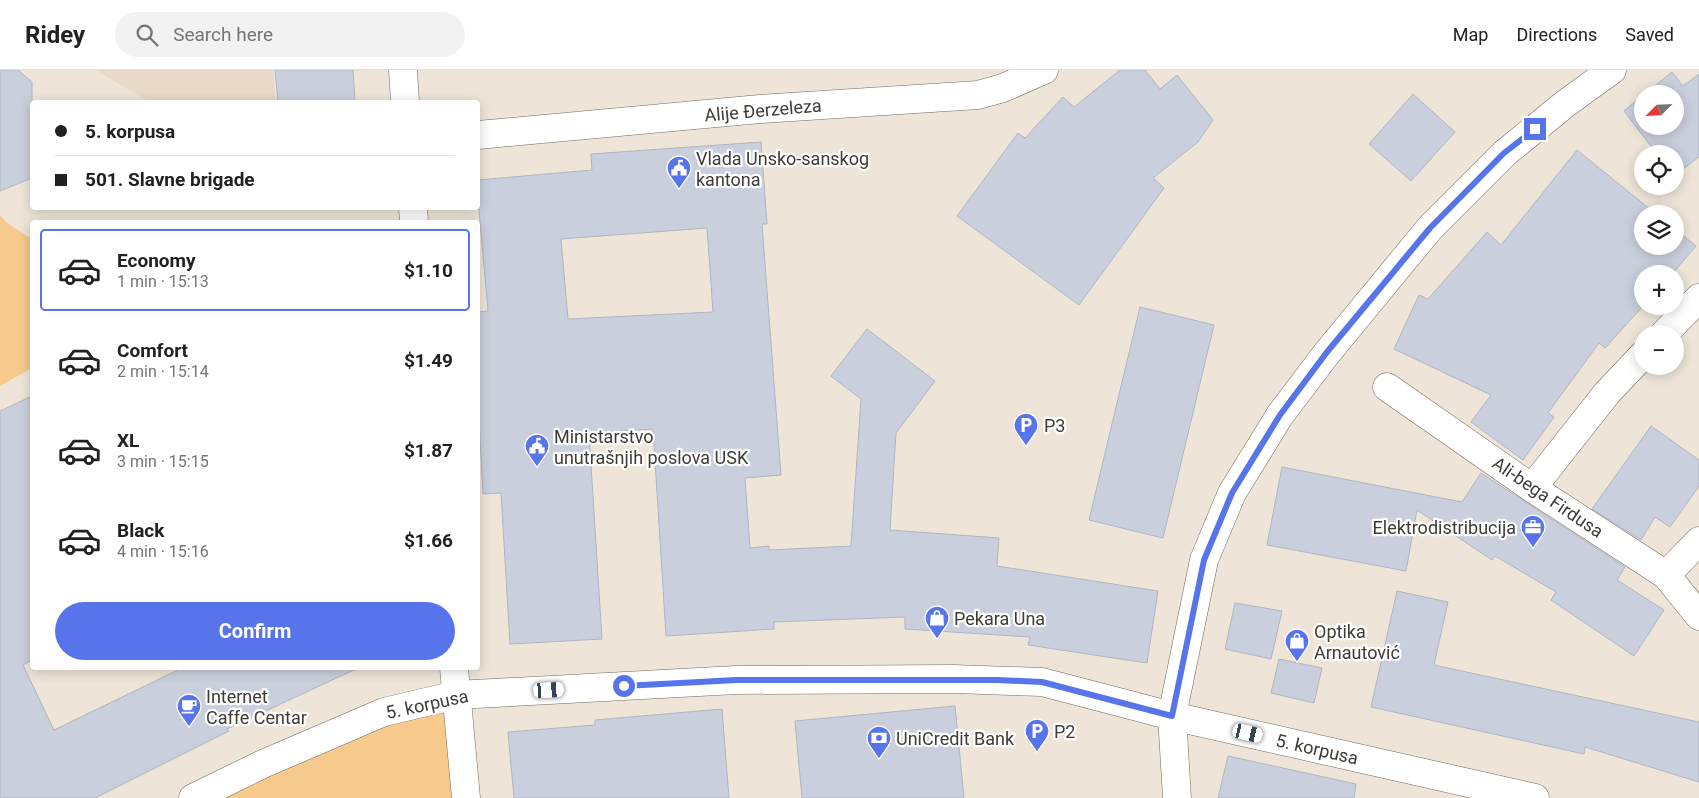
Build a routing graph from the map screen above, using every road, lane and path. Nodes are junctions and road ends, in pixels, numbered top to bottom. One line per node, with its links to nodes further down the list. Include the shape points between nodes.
1 (403, 70): 4 (street)
2 (1044, 70): 5 (street, Alije Đerzeleza, via 978,95 760,109)
3 (1612, 70): 16 (street, via 1504,153 1430,228 1327,352 1280,415 1232,493 1204,560)
4 (405, 100)
5 (480, 136)
6 (1699, 298): 7 (street)
7 (1673, 325)
8 (1634, 364): 10 (street, via 1607,393)
9 (1387, 387): 10 (street, Ali-bega Firdusa)
10 (1532, 488): 12 (street, Ali-bega Firdusa)
11 (1699, 541): 12 (street)
12 (1666, 575): 13 (street, Ali-bega Firdusa)
13 (1699, 616)
14 (454, 670): 15 (street)
15 (456, 695): 16 (street, 5. korpusa, via 736,680 997,680 1042,682); 17 (street, 5. korpusa, via 384,712); 18 (street)
16 (1172, 716): 19 (street); 20 (street, 5. korpusa)
17 (193, 798)
18 (466, 798)
19 (1178, 798)
20 (1535, 798)

